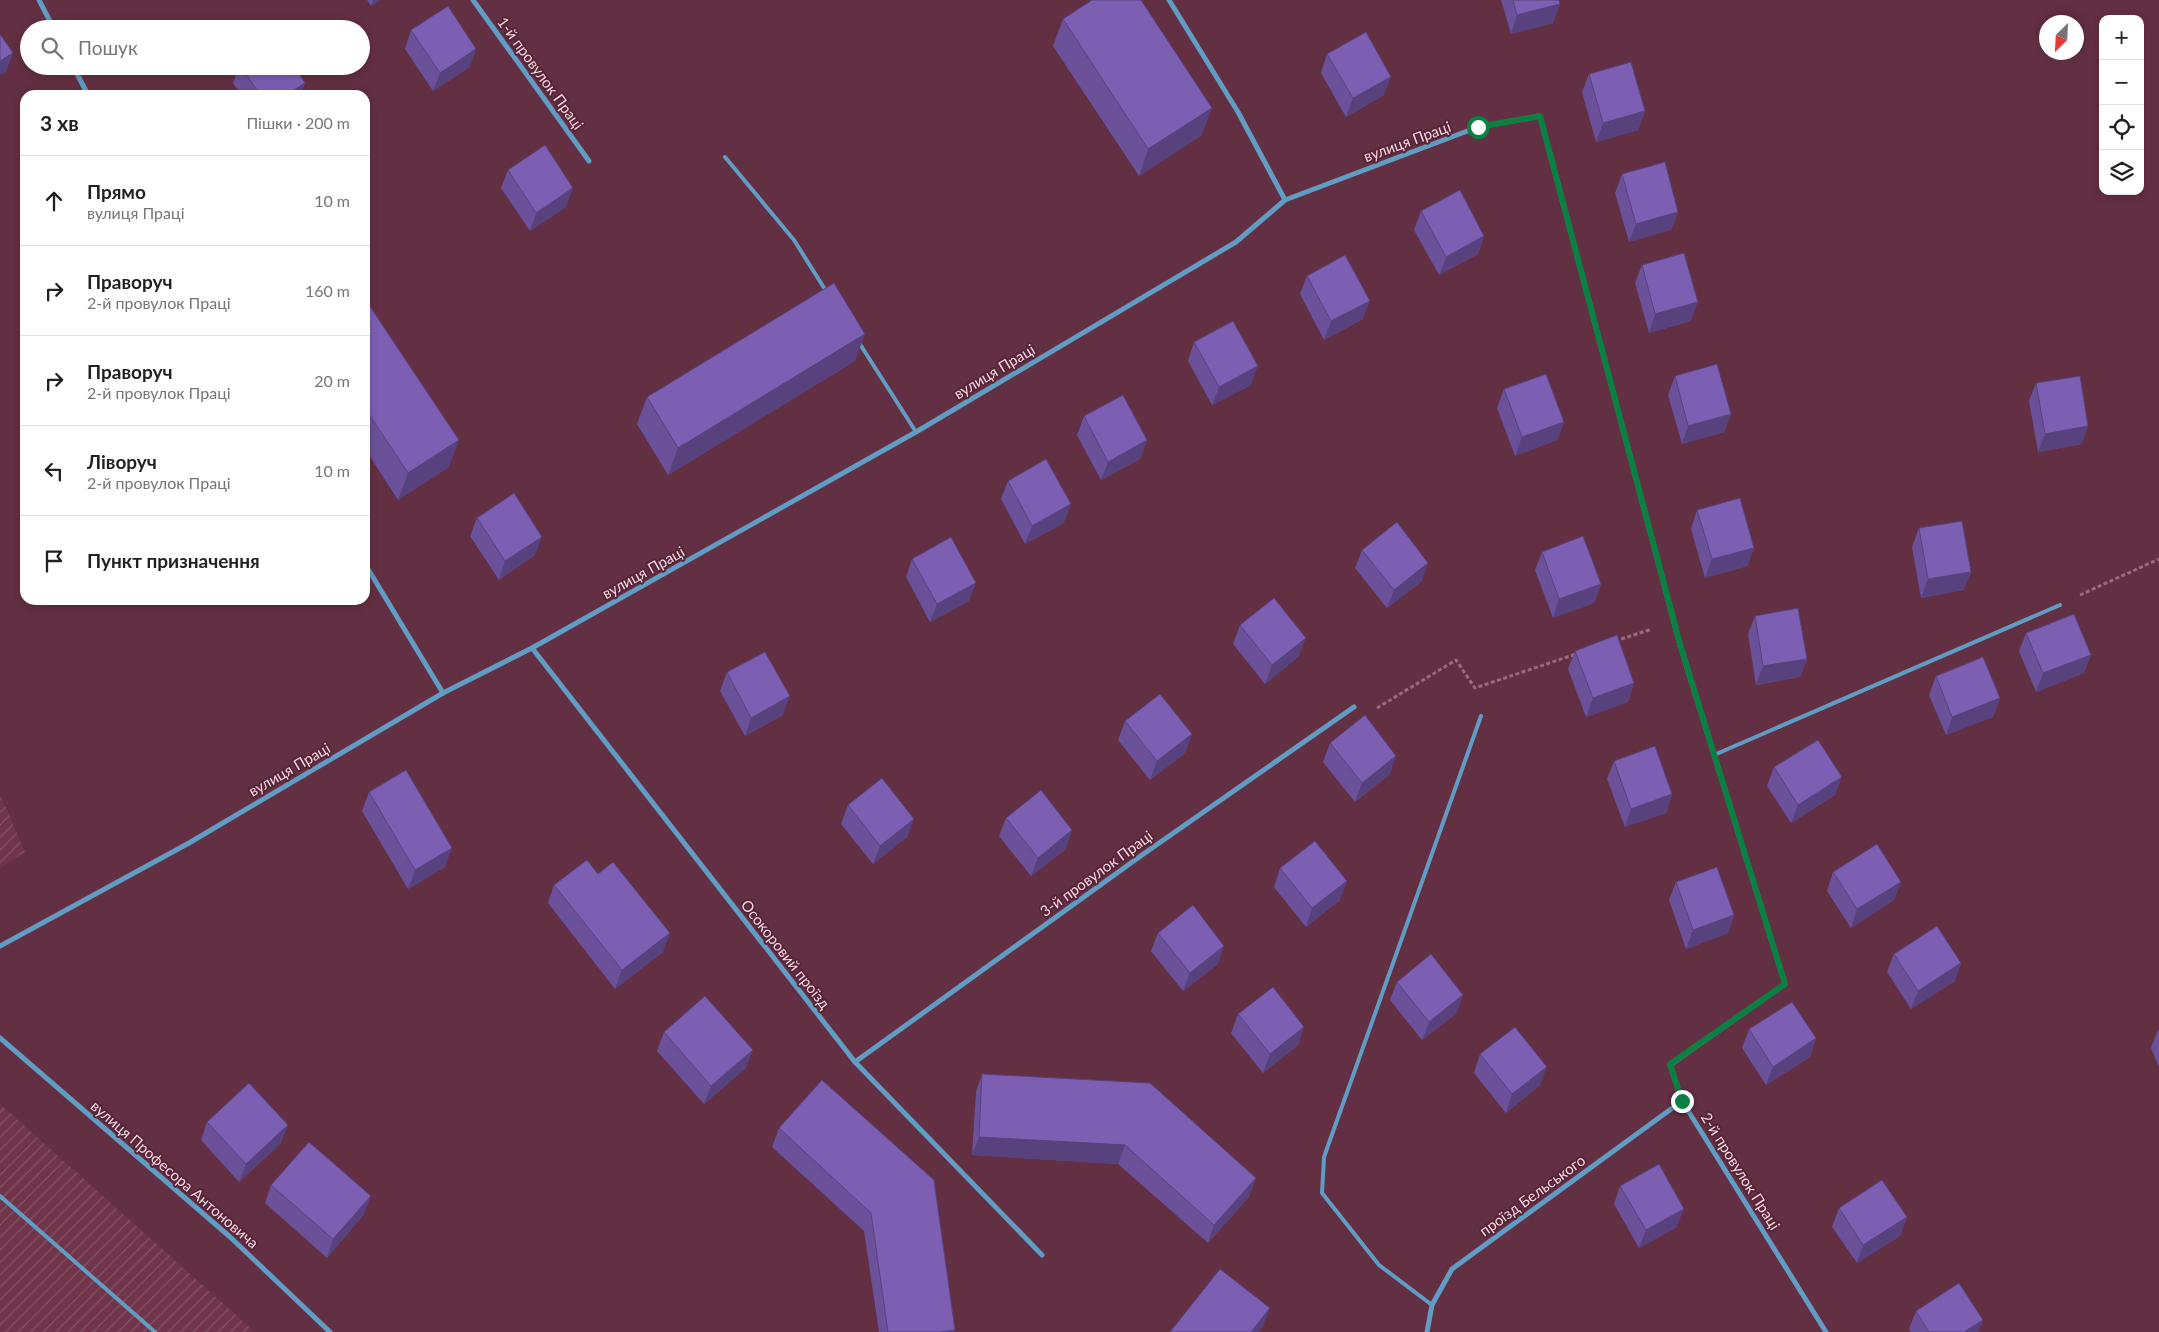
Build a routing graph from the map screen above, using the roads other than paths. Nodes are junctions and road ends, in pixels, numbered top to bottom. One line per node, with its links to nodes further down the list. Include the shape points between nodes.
1 (39, 0): 4 (street)
2 (473, 0): 9 (street, 1-й провулок Праці)
3 (1169, 0): 10 (street, via 1238,112)
4 (49, 20)
5 (78, 75): 6 (street)
6 (85, 90)
7 (1540, 116): 10 (street, вулиця Праці, via 1478,127); 20 (street, 2-й провулок Праці, via 1674,622)
8 (725, 157): 11 (lane, via 794,240)
9 (590, 161)
10 (1285, 200): 13 (street, вулиця Праці, via 1236,242)
11 (831, 299)
12 (852, 332): 13 (lane)
13 (916, 432): 16 (street, вулиця Праці)
14 (370, 572): 17 (street)
15 (2060, 605): 20 (lane)
16 (532, 648): 17 (street, вулиця Праці); 23 (street, Осокоровий проїзд)
17 (443, 693): 21 (street, вулиця Праці, via 189,842)
18 (1354, 707): 23 (street, 3-й провулок Праці)
19 (1481, 716): 27 (lane, via 1324,1157 1322,1193 1379,1265)
20 (1714, 755): 24 (street, 2-й провулок Праці, via 1785,984 1670,1064)
21 (0, 946)
22 (0, 1038): 29 (street, вулиця Професора Антоновича, via 229,1236)
23 (855, 1062): 26 (street, Осокоровий проїзд)
24 (1682, 1101): 27 (street, проїзд Бельського, via 1452,1269); 31 (street, 2-й провулок Праці)
25 (0, 1196): 28 (lane)
26 (1042, 1255)
27 (1432, 1306): 30 (street, проїзд Бельського)
28 (155, 1332)
29 (330, 1332)
30 (1427, 1332)
31 (1826, 1332)

